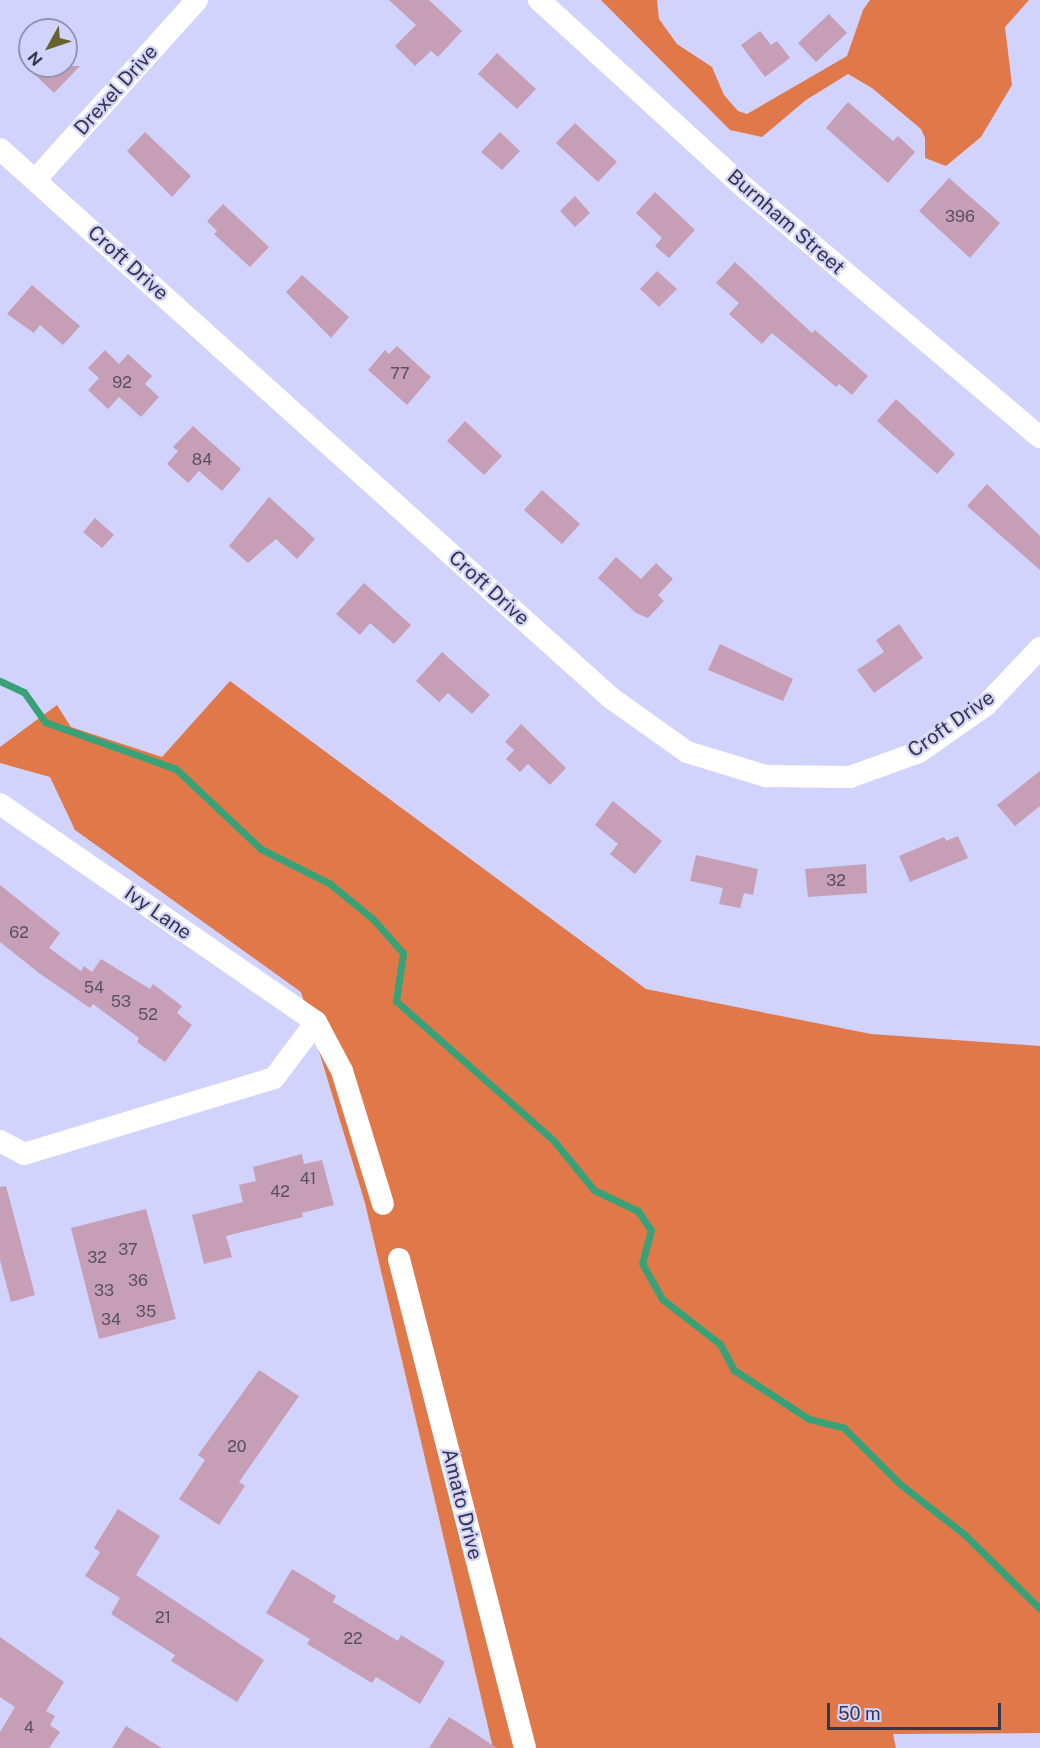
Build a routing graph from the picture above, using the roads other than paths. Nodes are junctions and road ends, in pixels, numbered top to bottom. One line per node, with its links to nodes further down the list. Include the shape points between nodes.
1 (197, 0): 4 (street, Drexel Drive)
2 (539, 0): 5 (street, Burnham Street, via 745,188)
3 (0, 149): 4 (street, Croft Drive)
4 (35, 180): 6 (street, Croft Drive, via 611,698 687,752 766,776 850,777 919,752 986,705)
5 (1040, 437)
6 (1040, 648)
7 (0, 804): 8 (street, Ivy Lane)
8 (316, 1022): 9 (street, via 274,1078 24,1154); 10 (street, Ivy Lane, via 342,1071)
9 (0, 1141)
10 (383, 1204)
11 (399, 1259): 12 (street, Amato Drive)
12 (525, 1748)

